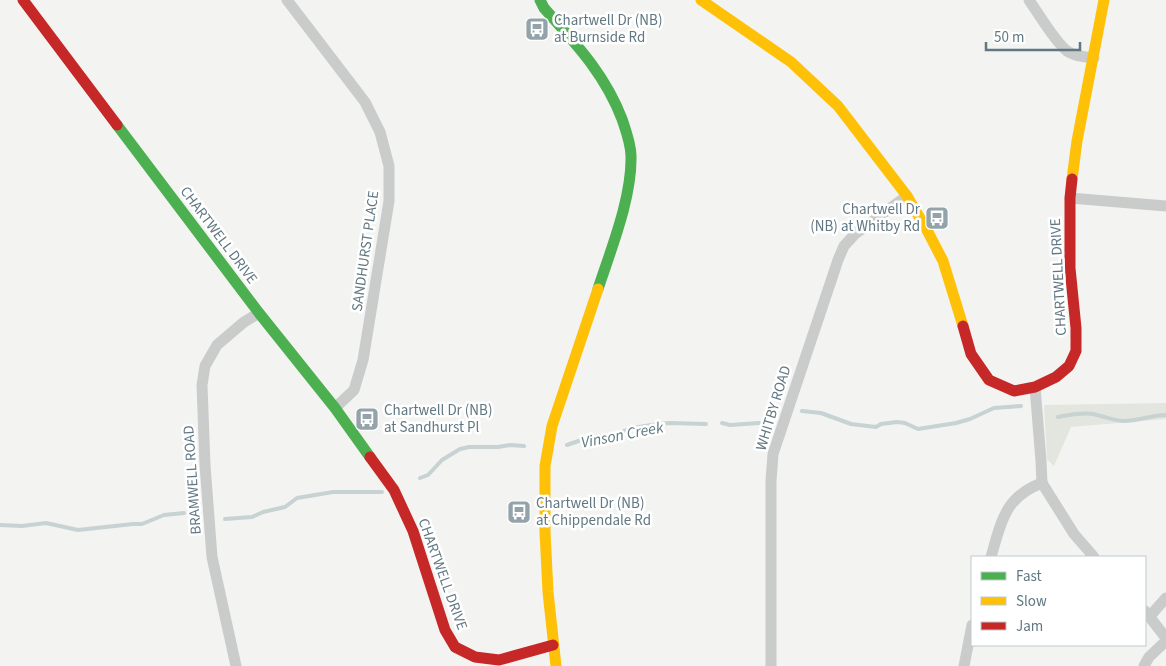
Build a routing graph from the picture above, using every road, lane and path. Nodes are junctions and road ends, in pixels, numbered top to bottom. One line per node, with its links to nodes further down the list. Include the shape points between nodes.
1 (23, 0): 11 (street, CHARTWELL DRIVE)
2 (287, 0): 13 (street, SANDHURST PLACE, via 365,102 380,132 389,166 389,201 363,360 354,390)
3 (540, 0): 21 (street, via 590,60 615,101 627,133 631,156 620,221 552,426 546,466 545,532)
4 (701, 0): 8 (street, CHARTWELL DRIVE, via 791,62 838,106)
5 (1030, 0): 7 (street, via 1067,51)
6 (1104, 0): 7 (street, CHARTWELL DRIVE)
7 (1094, 58): 9 (street, CHARTWELL DRIVE, via 1077,141)
8 (907, 196): 12 (street, CHARTWELL DRIVE, via 943,261 971,354 990,380 1014,391); 24 (street, WHITBY ROAD, via 855,234 844,246 773,454)
9 (1070, 198): 10 (street); 12 (street, CHARTWELL DRIVE, via 1070,275 1076,351 1069,366)
10 (1166, 206)
11 (259, 313): 13 (street, CHARTWELL DRIVE); 22 (street, BRAMWELL ROAD, via 217,345 205,366 202,386 212,557)
12 (1035, 388): 14 (street)
13 (334, 408): 21 (street, CHARTWELL DRIVE, via 394,490 413,531 444,630 455,648 475,657 499,660)
14 (1042, 483): 15 (street, via 1026,490 1011,503); 16 (street, via 1074,534)
15 (991, 556)
16 (1093, 556)
17 (1166, 598): 18 (street)
18 (1148, 613): 20 (street)
19 (971, 630): 25 (street)
20 (1166, 640): 26 (street)
21 (553, 645): 23 (street)
22 (236, 666)
23 (556, 666)
24 (771, 666)
25 (964, 666)
26 (1144, 666)

